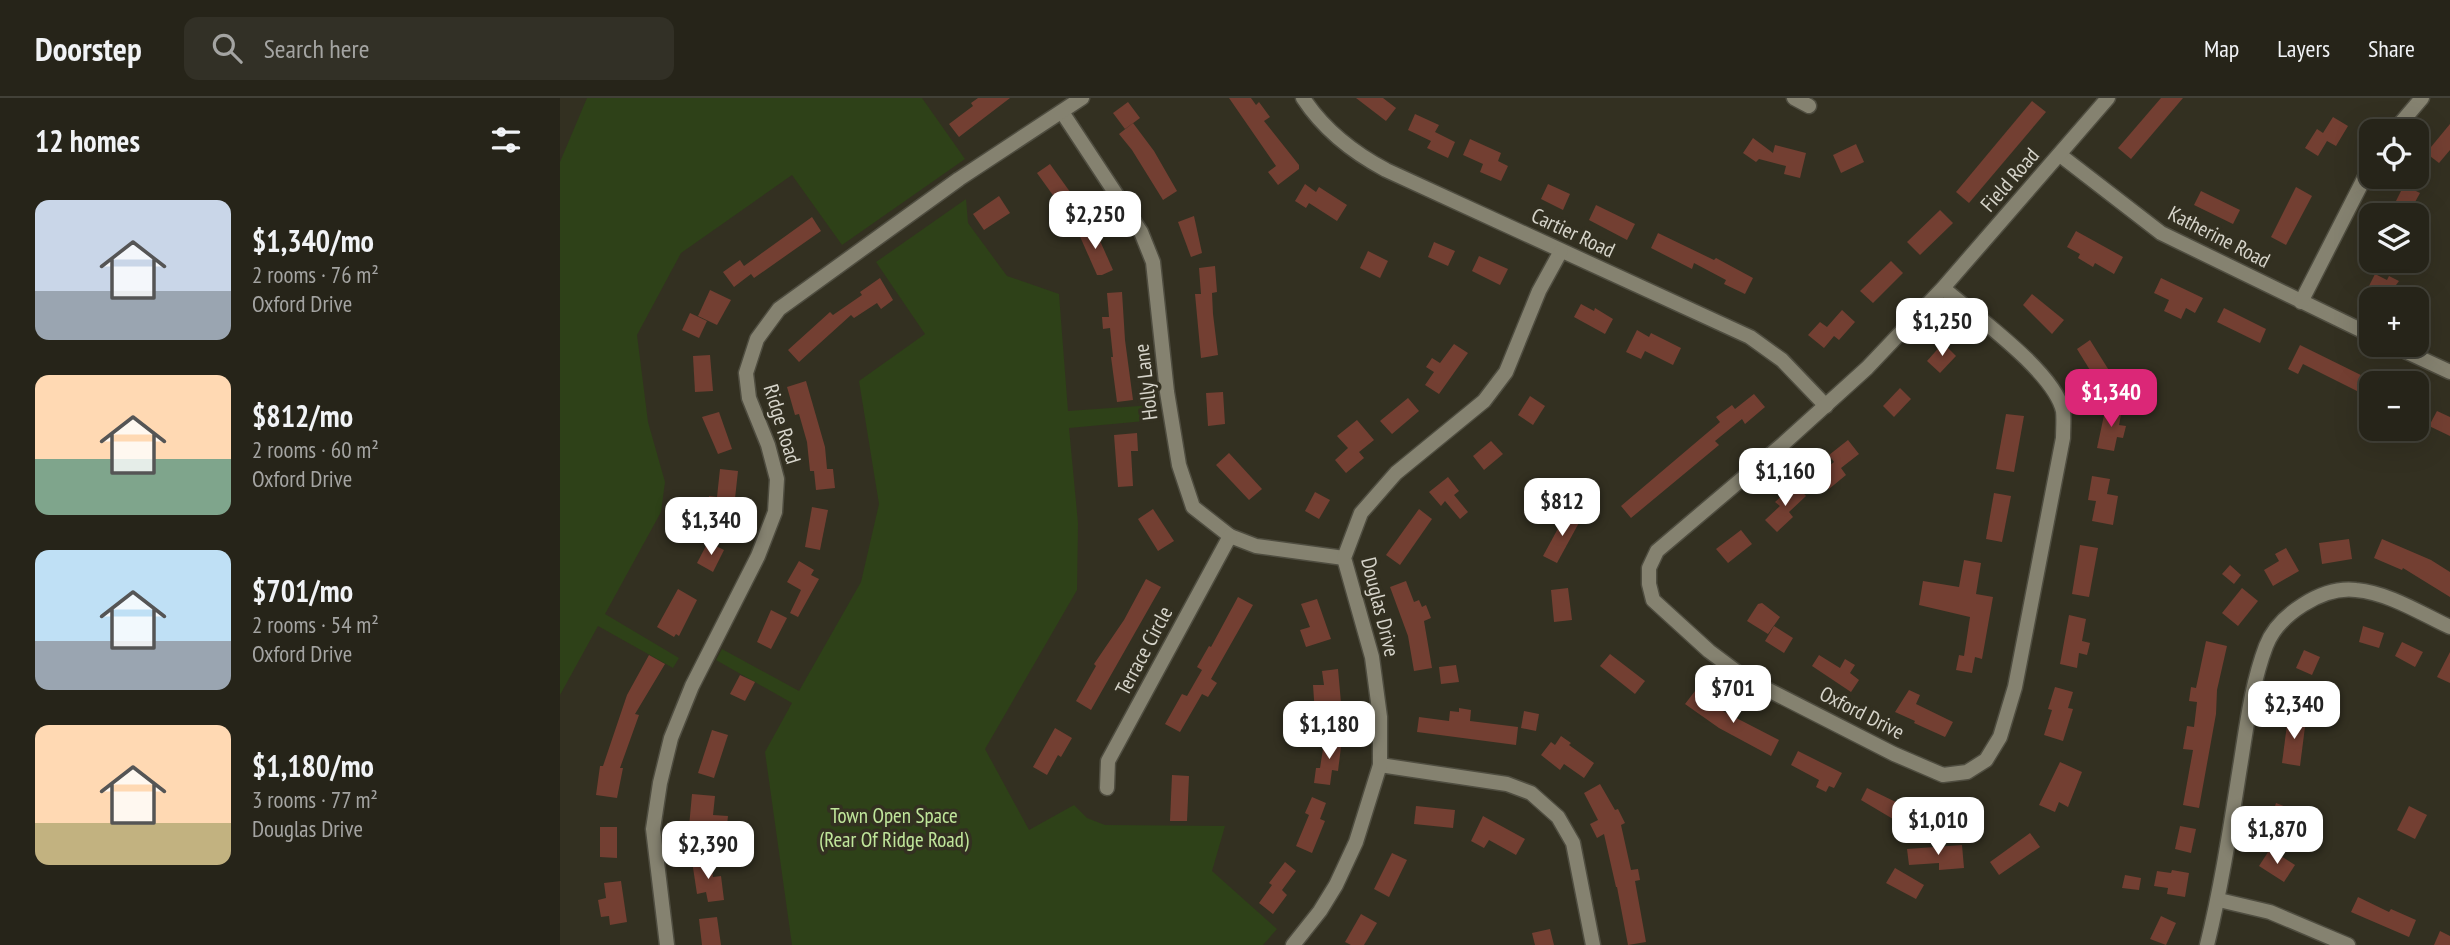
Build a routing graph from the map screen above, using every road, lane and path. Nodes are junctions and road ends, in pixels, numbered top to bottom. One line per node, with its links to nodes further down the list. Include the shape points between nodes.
1 (1082, 98): 7 (street, Ridge Road)
2 (1303, 98): 11 (street, Cartier Road, via 1336,138 1358,155)
3 (1794, 98): 6 (street)
4 (2108, 98): 9 (street, Field Road)
5 (2422, 98): 8 (street)
6 (1809, 106)
7 (1062, 112): 18 (street, Holly Lane, via 1141,232 1153,262 1179,465 1193,507); 24 (street, Ridge Road, via 959,179 779,309 758,339 746,373 749,398 777,479 775,512 758,556 692,686 668,749 653,829)
8 (2404, 119)
9 (2060, 155): 12 (street, Field Road); 13 (street, Katherine Road, via 2161,233)
10 (2359, 188): 13 (street)
11 (1561, 251): 17 (street, Cartier Road, via 1751,337 1782,360); 19 (street, Douglas Drive, via 1506,372 1484,401 1396,473 1361,513)
12 (1943, 288): 17 (street, Oxford Drive); 17 (street, Oxford Drive, via 2033,365 2063,410 2063,438 2015,687 2000,737 1986,760 1967,772 1943,775 1745,678 1653,600 1649,568 1657,551)
13 (2301, 302): 14 (street, Katherine Road)
14 (2359, 329)
15 (2418, 357): 16 (street)
16 (2450, 372)
17 (1826, 406)
18 (1230, 536): 19 (street, Holly Lane, via 1275,550); 22 (street, Terrace Circle, via 1108,761)
19 (1344, 558): 21 (street, Douglas Drive, via 1372,657 1380,716)
20 (2450, 627): 23 (street, via 2392,599 2355,589 2328,593 2283,622 2266,644 2251,701)
21 (1380, 765): 25 (street, Douglas Drive, via 1356,842 1336,885); 26 (street, via 1507,784 1531,793 1558,817 1573,843)
22 (1107, 788)
23 (2219, 900): 27 (street); 28 (street, via 2270,912)
24 (667, 945)
25 (1293, 945)
26 (1593, 945)
27 (2207, 945)
28 (2348, 945)

